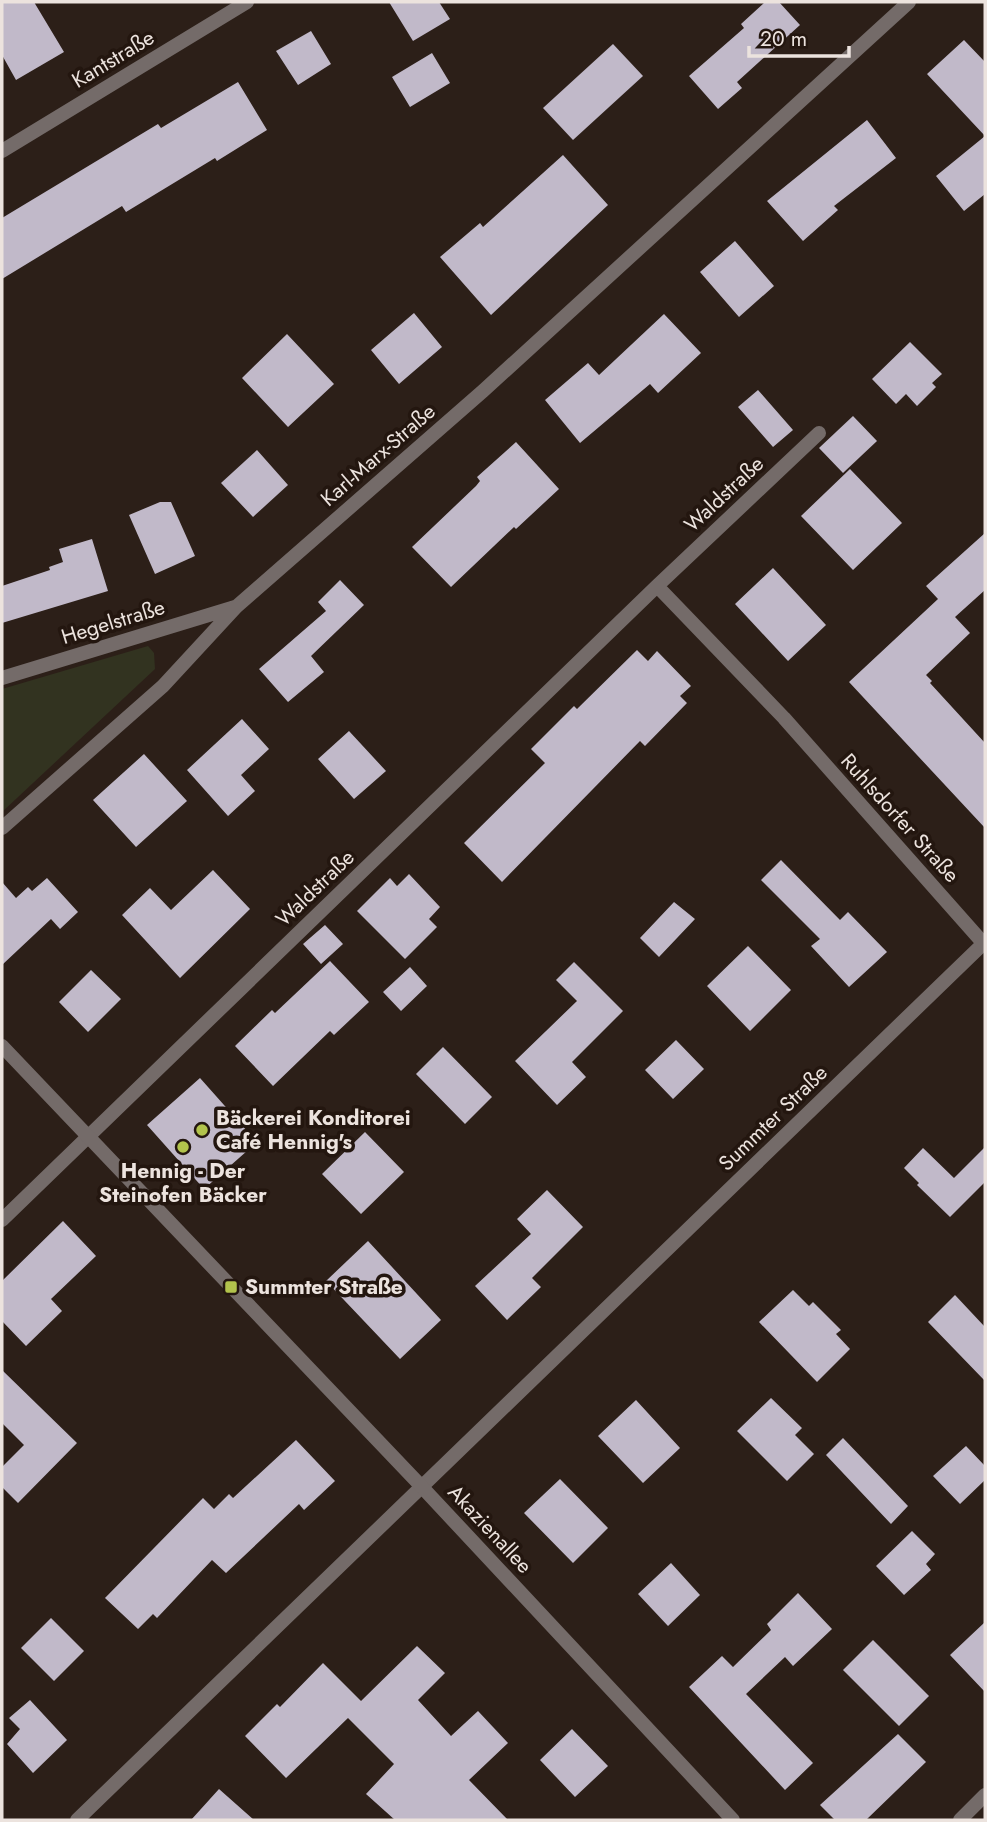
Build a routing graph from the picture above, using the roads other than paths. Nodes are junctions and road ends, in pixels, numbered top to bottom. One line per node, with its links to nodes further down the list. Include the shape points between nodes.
1 (247, 2): 3 (street, Kantstraße)
2 (909, 2): 6 (street, Karl-Marx-Straße, via 483,391)
3 (2, 151)
4 (819, 433): 5 (street, Waldstraße)
5 (657, 586): 9 (street, Ruhlsdorfer Straße, via 784,718); 11 (street, Waldstraße)
6 (236, 607): 7 (street, Hegelstraße); 8 (street, Karl-Marx-Straße, via 163,687)
7 (2, 678)
8 (2, 828)
9 (985, 943): 13 (street, Summter Straße)
10 (2, 1046): 11 (street, Akazienallee)
11 (88, 1137): 12 (street, Waldstraße); 13 (street, Akazienallee)
12 (2, 1220)
13 (422, 1487): 15 (street, Summter Straße); 16 (street, Akazienallee)
14 (985, 1795): 17 (street)
15 (77, 1820)
16 (733, 1820)
17 (960, 1820)

